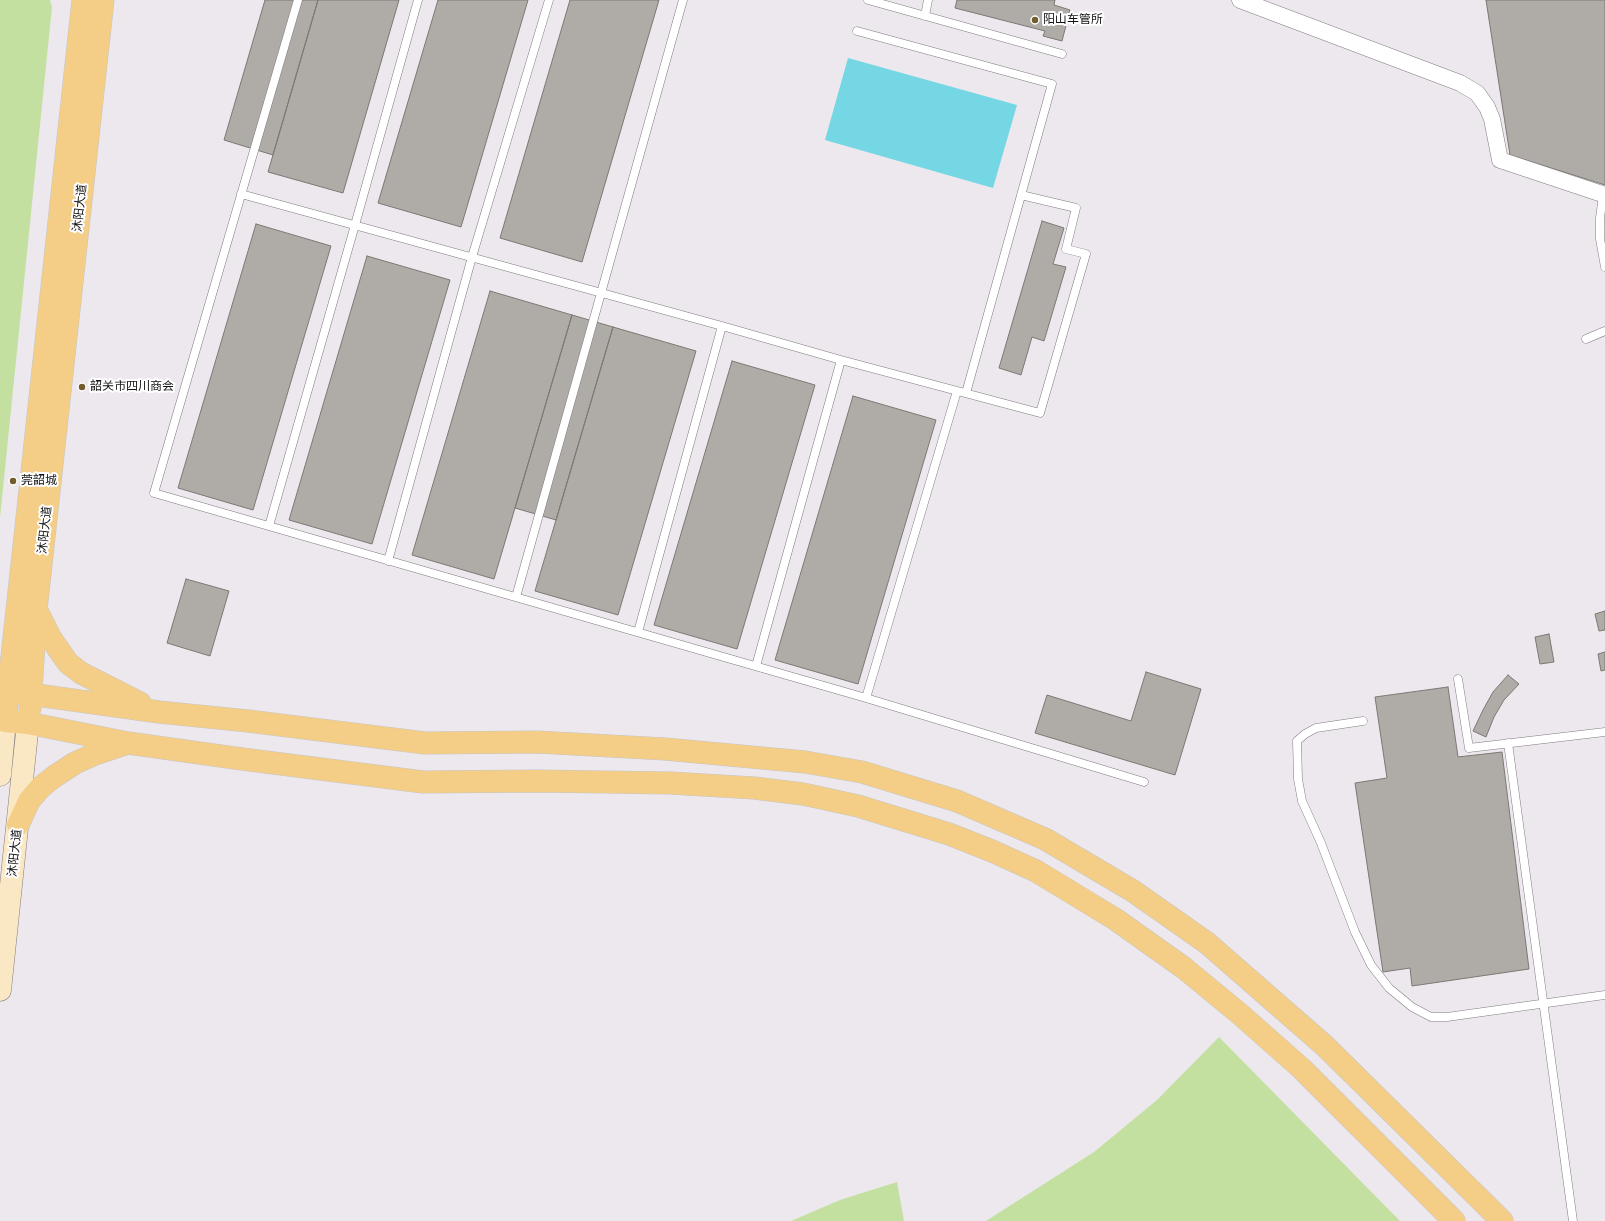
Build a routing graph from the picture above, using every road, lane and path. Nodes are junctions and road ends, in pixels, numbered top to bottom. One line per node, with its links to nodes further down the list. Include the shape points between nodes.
1 (83, 0): 33 (main road, 沐阳大道)
2 (103, 0): 29 (main road, 沐阳大道)
3 (298, 0): 13 (lane)
4 (418, 0): 16 (lane)
5 (549, 0): 17 (lane)
6 (683, 0): 19 (lane)
7 (868, 0): 10 (lane)
8 (928, 0): 10 (lane)
9 (1240, 0): 15 (street, via 1460,83 1477,93 1486,107 1492,119 1500,160)
10 (925, 16): 12 (lane)
11 (857, 31): 14 (lane, via 1052,84)
12 (1062, 54)
13 (241, 194): 16 (lane); 26 (lane, via 154,493)
14 (1021, 194): 25 (lane); 25 (lane, via 1076,208 1066,248 1086,254 1040,412)
15 (1604, 195): 18 (lane, via 1600,239)
16 (355, 225): 17 (lane); 26 (lane)
17 (472, 257): 19 (lane); 27 (lane)
18 (1605, 267)
19 (601, 293): 20 (lane); 28 (lane)
20 (722, 326): 23 (lane); 30 (lane)
21 (1605, 331): 22 (lane)
22 (1586, 338)
23 (842, 360): 24 (lane); 31 (lane)
24 (957, 391): 25 (lane); 35 (lane)
25 (966, 393)
26 (269, 526): 27 (lane)
27 (388, 561): 28 (lane)
28 (516, 598): 30 (lane)
29 (36, 610): 34 (main road, 沐阳大道); 36 (main road, via 54,644 68,663 81,673)
30 (638, 632): 31 (lane)
31 (756, 666): 35 (lane)
32 (1458, 679): 42 (lane, via 1469,748)
33 (4, 690): 34 (main road); 37 (main road, 沐阳大道)
34 (31, 694): 36 (main road); 39 (main road, 沐阳大道)
35 (866, 698): 44 (lane)
36 (159, 712): 50 (main road, via 425,743 537,742 666,749 805,762 862,772 957,801 1045,839 1133,891 1207,944 1325,1046)
37 (3, 721): 39 (main road); 43 (main road, 沐阳大道)
38 (1363, 721): 48 (lane, via 1316,728 1297,741 1297,756 1302,801 1370,965 1389,988 1412,1007 1431,1017)
39 (28, 723): 41 (main road); 45 (main road, 沐阳大道)
40 (1605, 732): 42 (lane)
41 (128, 743): 45 (main road, via 75,763 41,787 29,801); 49 (main road, via 423,782 670,783 754,788 803,794 858,806 949,834 1036,871 1115,919 1184,968 1302,1069)
42 (1508, 743): 48 (lane)
43 (0, 775)
44 (1144, 782)
45 (18, 825): 46 (main road, 沐阳大道)
46 (0, 990)
47 (1605, 995): 48 (lane)
48 (1544, 1004): 51 (lane)
49 (1454, 1221)
50 (1502, 1221)
51 (1572, 1221)

